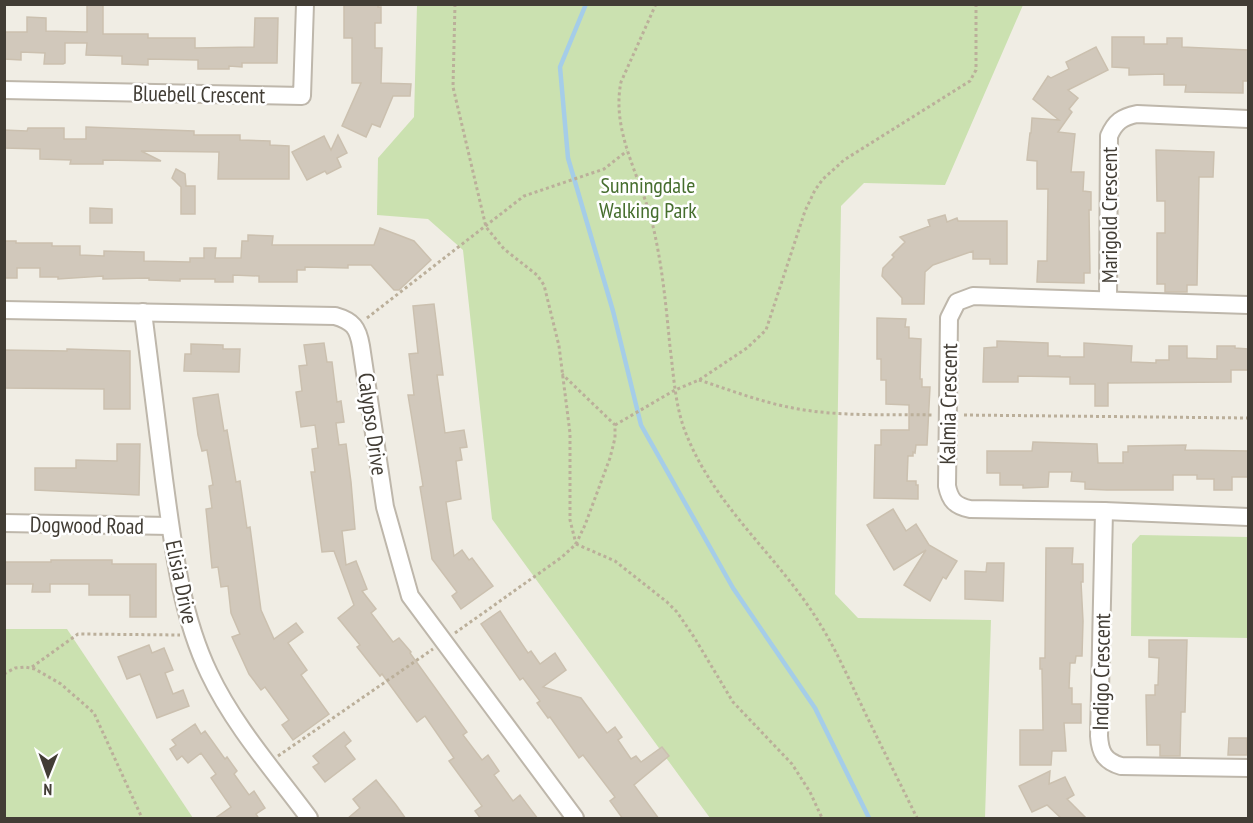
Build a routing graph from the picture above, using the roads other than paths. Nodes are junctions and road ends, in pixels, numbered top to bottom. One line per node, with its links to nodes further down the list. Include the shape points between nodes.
1 (305, 4): 2 (street, Bluebell Crescent, via 302,96)
2 (4, 90)
3 (1248, 119): 4 (street, Marigold Crescent, via 1137,114 1120,119 1114,126 1109,136)
4 (1108, 300): 5 (street, Kalmia Crescent); 8 (street, Kalmia Crescent, via 973,296 957,302 949,318 947,415 947,486 953,503 960,508)
5 (1248, 305)
6 (4, 310): 7 (street)
7 (143, 312): 11 (street, Elisia Drive); 14 (street, Calypso Drive, via 335,316 356,327 385,507 410,596)
8 (1104, 511): 9 (street, Kalmia Crescent); 12 (street, Indigo Crescent, via 1099,736 1104,757 1121,766)
9 (1248, 517)
10 (4, 524): 11 (street, Dogwood Road)
11 (170, 526): 13 (street, Elisia Drive, via 194,635 210,675 234,717)
12 (1248, 768)
13 (309, 819)
14 (575, 819)

